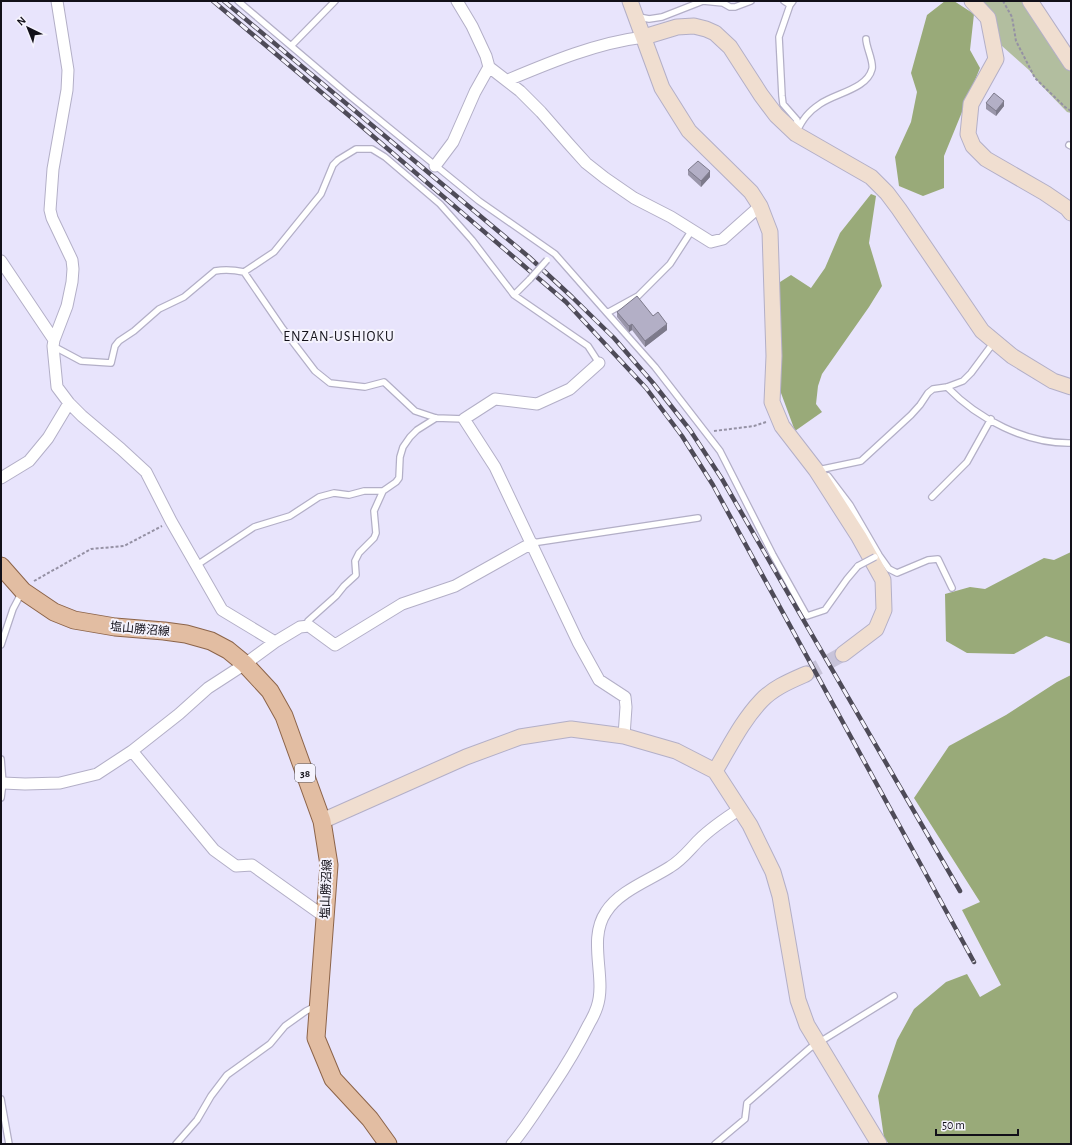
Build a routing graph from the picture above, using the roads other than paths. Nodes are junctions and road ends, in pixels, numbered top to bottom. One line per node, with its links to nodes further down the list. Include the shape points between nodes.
1 (57, 1): 29 (street, via 68,70 67,90 53,169 50,210 72,260 73,269 67,306)
2 (238, 1): 14 (lane)
3 (335, 1): 14 (lane)
4 (457, 1): 16 (street, via 472,26)
5 (630, 1): 11 (street)
6 (751, 1): 11 (lane, via 735,7 703,1 662,17 649,19)
7 (784, 1): 10 (lane)
8 (972, 1): 21 (street, via 988,18 996,59 971,104 968,134 974,146 986,158 1045,193)
9 (1030, 1): 15 (street)
10 (791, 3): 18 (lane, via 779,37 783,104 797,120)
11 (635, 16): 12 (street)
12 (644, 37): 17 (street, via 626,39 571,55); 18 (street, via 677,27 694,26 715,34 730,47 776,115); 20 (street, via 662,88 689,131 752,192)
13 (866, 39): 18 (lane, via 873,67 869,78 821,103 804,118)
14 (291, 46): 19 (lane)
15 (1071, 63)
16 (489, 67): 17 (street); 19 (street, via 453,142)
17 (508, 80): 22 (street, via 541,112 568,144 605,178 634,198)
18 (796, 134): 28 (street, via 871,177 887,193 982,331)
19 (435, 166): 23 (lane, via 479,201)
20 (760, 206): 22 (street, via 723,239 712,242); 38 (street, via 770,232 774,356 772,402 782,426)
21 (1071, 213)
22 (692, 230): 27 (lane, via 670,264 638,296)
23 (555, 254): 26 (lane, bridge); 27 (lane)
24 (1, 261): 29 (street)
25 (244, 272): 26 (lane, via 274,252 321,194 333,165 338,160 356,149 372,149 440,204 472,240); 29 (lane, via 215,271 184,296 159,309 119,341 115,346 111,363 81,361); 34 (lane, via 315,371 330,383 365,387 384,382 415,411)
26 (514, 295): 30 (lane, via 588,346)
27 (607, 314): 44 (lane, bridge, via 655,367 720,451 807,616 825,610 858,566)
28 (994, 342): 31 (lane, via 963,380); 32 (street, via 1053,382)
29 (54, 343): 33 (street, via 58,387)
30 (599, 363): 35 (street, via 570,389 537,404 495,399)
31 (947, 387): 36 (lane, via 970,407); 38 (lane, via 928,393 911,415 861,461)
32 (1071, 387)
33 (69, 403): 39 (street, via 48,438 29,461); 45 (street, via 146,472)
34 (436, 418): 35 (lane); 40 (lane, via 410,437 400,457 399,478)
35 (464, 419): 43 (street, via 495,467)
36 (991, 419): 37 (lane, via 1020,434 1042,441); 41 (lane, via 967,462)
37 (1071, 443)
38 (819, 469): 44 (lane, via 850,505); 52 (street, via 882,580 884,610 876,629)
39 (1, 478)
40 (383, 491): 45 (lane, via 364,491 349,495 334,493 319,497 290,516 254,527); 49 (lane, via 374,510 376,533 355,561 356,575 308,621)
41 (932, 497)
42 (698, 518): 43 (lane)
43 (532, 543): 49 (street, via 455,586 402,604 335,645 309,626); 55 (street, via 578,642 599,680 625,697)
44 (877, 556): 47 (lane, via 889,569 897,573 928,560 938,559)
45 (197, 565): 50 (street, via 222,610)
46 (1, 566): 48 (main road, 塩山勝沼線 / 38)
47 (952, 588)
48 (23, 591): 51 (lane, via 13,610); 53 (main road, 塩山勝沼線 / 38, via 54,612 74,620 114,628 186,634 211,641 228,650)
49 (305, 627): 50 (street)
50 (275, 642): 53 (street)
51 (1, 645)
52 (843, 654)
53 (245, 664): 56 (street, via 208,688); 62 (main road, 塩山勝沼線 / 38, via 270,691 284,716)
54 (806, 674): 58 (street, via 780,686 762,700 749,715)
55 (624, 736): 58 (street, via 676,751); 62 (street, via 571,729 520,737 466,757)
56 (132, 751): 59 (street, via 97,774 60,783); 63 (street, via 214,850 236,866 252,865)
57 (1, 759): 59 (lane)
58 (715, 771): 61 (street)
59 (2, 783): 60 (lane)
60 (1, 798)
61 (740, 809): 66 (street, via 773,872 780,896 798,1000 807,1025); 71 (street, via 714,827 670,867 647,879 605,912 600,924 598,943 597,1007 564,1069)
62 (322, 821): 63 (main road, 塩山勝沼線 / 38, via 329,865)
63 (325, 918): 65 (main road, 塩山勝沼線 / 38)
64 (894, 996): 66 (lane)
65 (318, 1005): 69 (lane, via 285,1026 270,1044 227,1075 197,1120); 70 (main road, 塩山勝沼線 / 38, via 316,1038 333,1079)
66 (818, 1044): 72 (lane, via 810,1048 747,1103 745,1119); 73 (street)
67 (1, 1100): 68 (lane)
68 (9, 1144)
69 (176, 1144)
70 (388, 1144)
71 (512, 1144)
72 (715, 1144)
73 (879, 1144)

